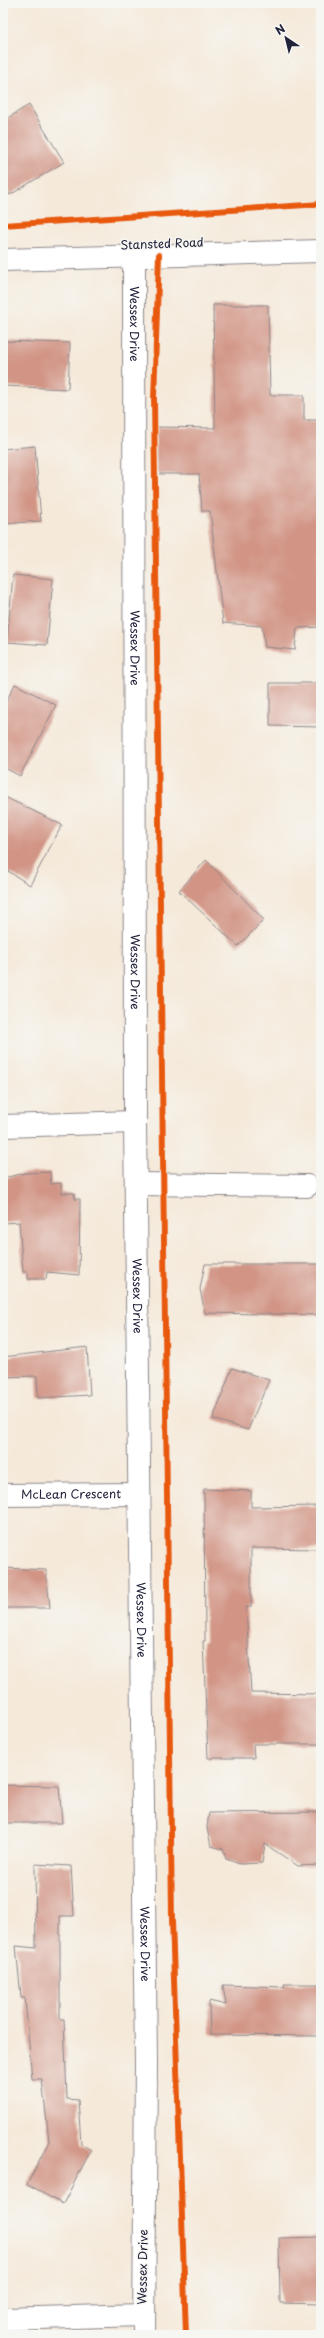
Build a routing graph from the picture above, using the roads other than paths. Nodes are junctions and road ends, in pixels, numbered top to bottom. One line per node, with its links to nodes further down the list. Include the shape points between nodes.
1 (321, 251): 2 (street, Stansted Road)
2 (134, 256): 3 (street, Stansted Road); 4 (street, Wessex Drive)
3 (3, 260)
4 (135, 1122): 5 (street); 6 (street, Wessex Drive)
5 (3, 1126)
6 (136, 1184): 7 (street); 8 (street, Wessex Drive)
7 (307, 1186)
8 (139, 1494): 9 (street, McLean Crescent); 11 (street, Wessex Drive, via 146,2063)
9 (3, 1495)
10 (3, 2319): 11 (street)
11 (143, 2325)

